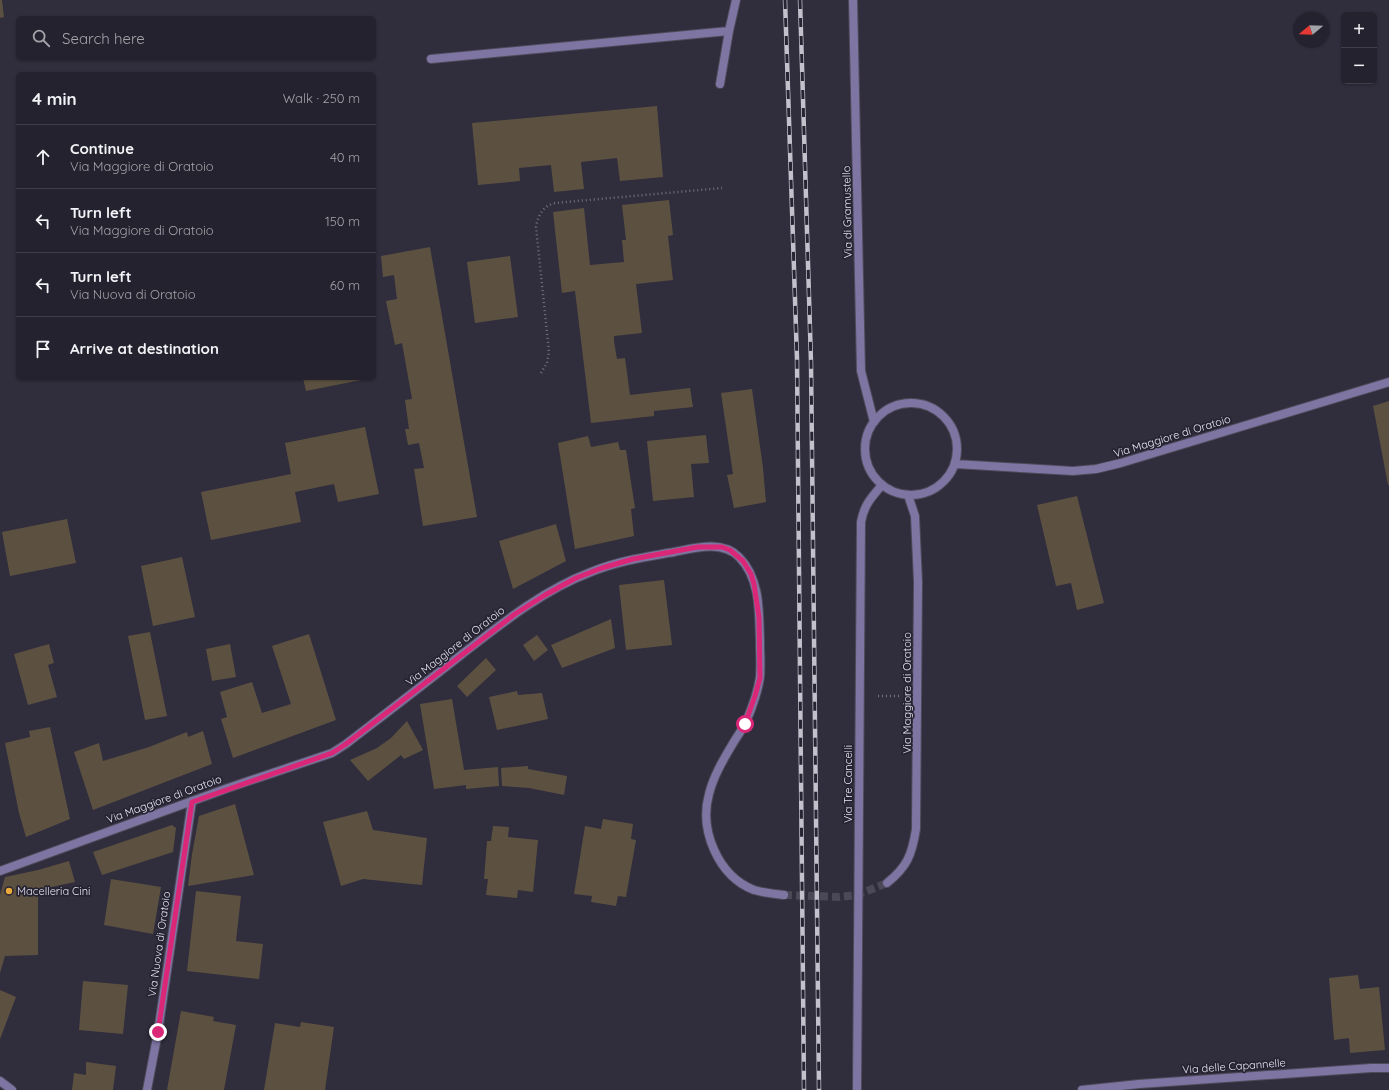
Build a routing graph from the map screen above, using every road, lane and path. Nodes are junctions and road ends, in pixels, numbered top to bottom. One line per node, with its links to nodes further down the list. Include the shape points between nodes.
1 (736, 0): 3 (street)
2 (853, 0): 9 (street, Via di Gramustello, via 861,371)
3 (729, 31): 4 (street); 5 (street)
4 (431, 59)
5 (720, 84)
6 (722, 188): 7 (path, via 555,203 542,210 536,227 549,352 547,363)
7 (541, 373)
8 (1389, 382): 10 (street, Via Maggiore di Oratoio, via 1122,464 1096,469 1073,471)
9 (874, 422): 10 (street, via 883,412 895,405 924,404 938,411 955,435); 11 (street, via 867,434 865,448 867,462 873,475)
10 (955, 464): 12 (street, via 949,476 940,485 929,492)
11 (882, 485): 12 (street); 13 (street, Via Tre Cancelli, via 866,504 861,522)
12 (908, 495): 14 (street, Via Maggiore di Oratoio, via 915,516 917,544)
13 (859, 696): 14 (path); 23 (street, Via Tre Cancelli)
14 (918, 696): 17 (street, Via Maggiore di Oratoio, via 914,843 902,870)
15 (192, 802): 16 (street, Via Maggiore di Oratoio); 18 (street, Via Maggiore di Oratoio, via 332,753 515,614 576,578 633,559 698,547 722,547 743,561 754,584 759,617 760,678 745,724 719,766 708,794 707,830 718,857 740,882 755,890); 22 (street, Via Nuova di Oratoio)
16 (0, 871)
17 (887, 883)
18 (784, 895)
19 (1389, 1068): 24 (street, Via delle Capannelle)
20 (0, 1081): 21 (street)
21 (12, 1090)
22 (147, 1090)
23 (857, 1090)
24 (1082, 1090)

